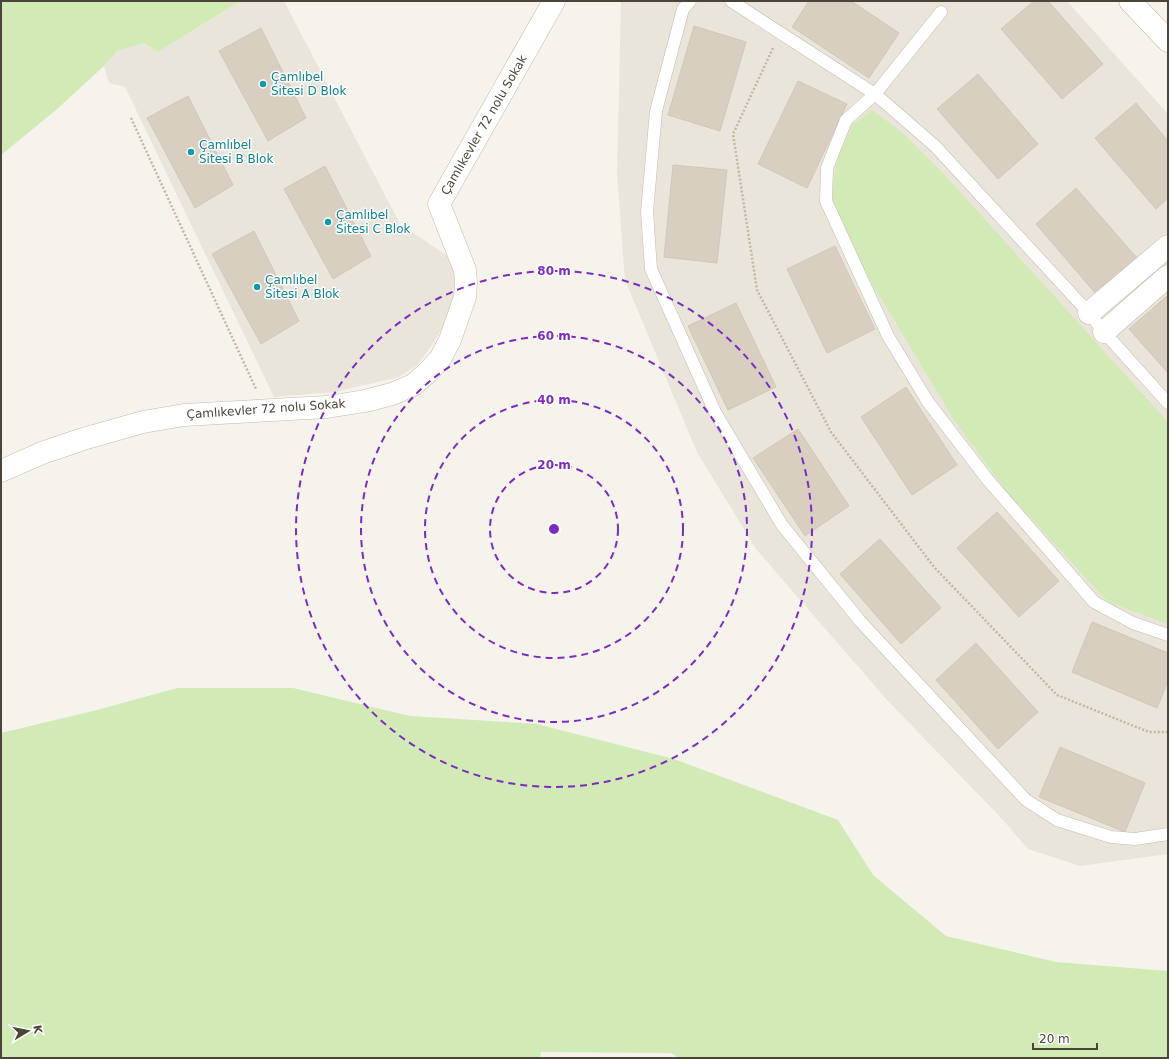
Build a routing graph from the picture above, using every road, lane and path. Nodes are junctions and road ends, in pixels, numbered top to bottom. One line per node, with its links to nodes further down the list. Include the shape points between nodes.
1 (554, 1): 15 (street, Çamlıkevler 72 nolu Sokak, via 439,204 464,270 466,283 465,298 459,316 440,359 413,385 392,394 327,408)
2 (690, 1): 19 (lane, via 683,9 656,111 647,212 651,269 715,412 782,525 860,620 1026,800 1057,820 1112,837 1135,839)
3 (731, 1): 6 (lane)
4 (1130, 1): 7 (street)
5 (941, 12): 8 (lane)
6 (780, 33): 8 (lane); 18 (path, via 733,134 757,290 831,432 934,567 1057,694 1148,732)
7 (1168, 42)
8 (875, 94): 12 (lane, via 935,146); 17 (lane, via 846,120 827,168 826,201 888,336 928,402 988,480 1094,602 1133,623)
9 (131, 118): 15 (path)
10 (1168, 246): 12 (street)
11 (1168, 276): 13 (street)
12 (1089, 313): 13 (lane)
13 (1104, 332): 14 (lane)
14 (1168, 403)
15 (266, 412): 16 (street, Çamlıkevler 72 nolu Sokak, via 184,415 143,422 56,448)
16 (1, 471)
17 (1168, 635)
18 (1168, 732)
19 (1168, 834)

